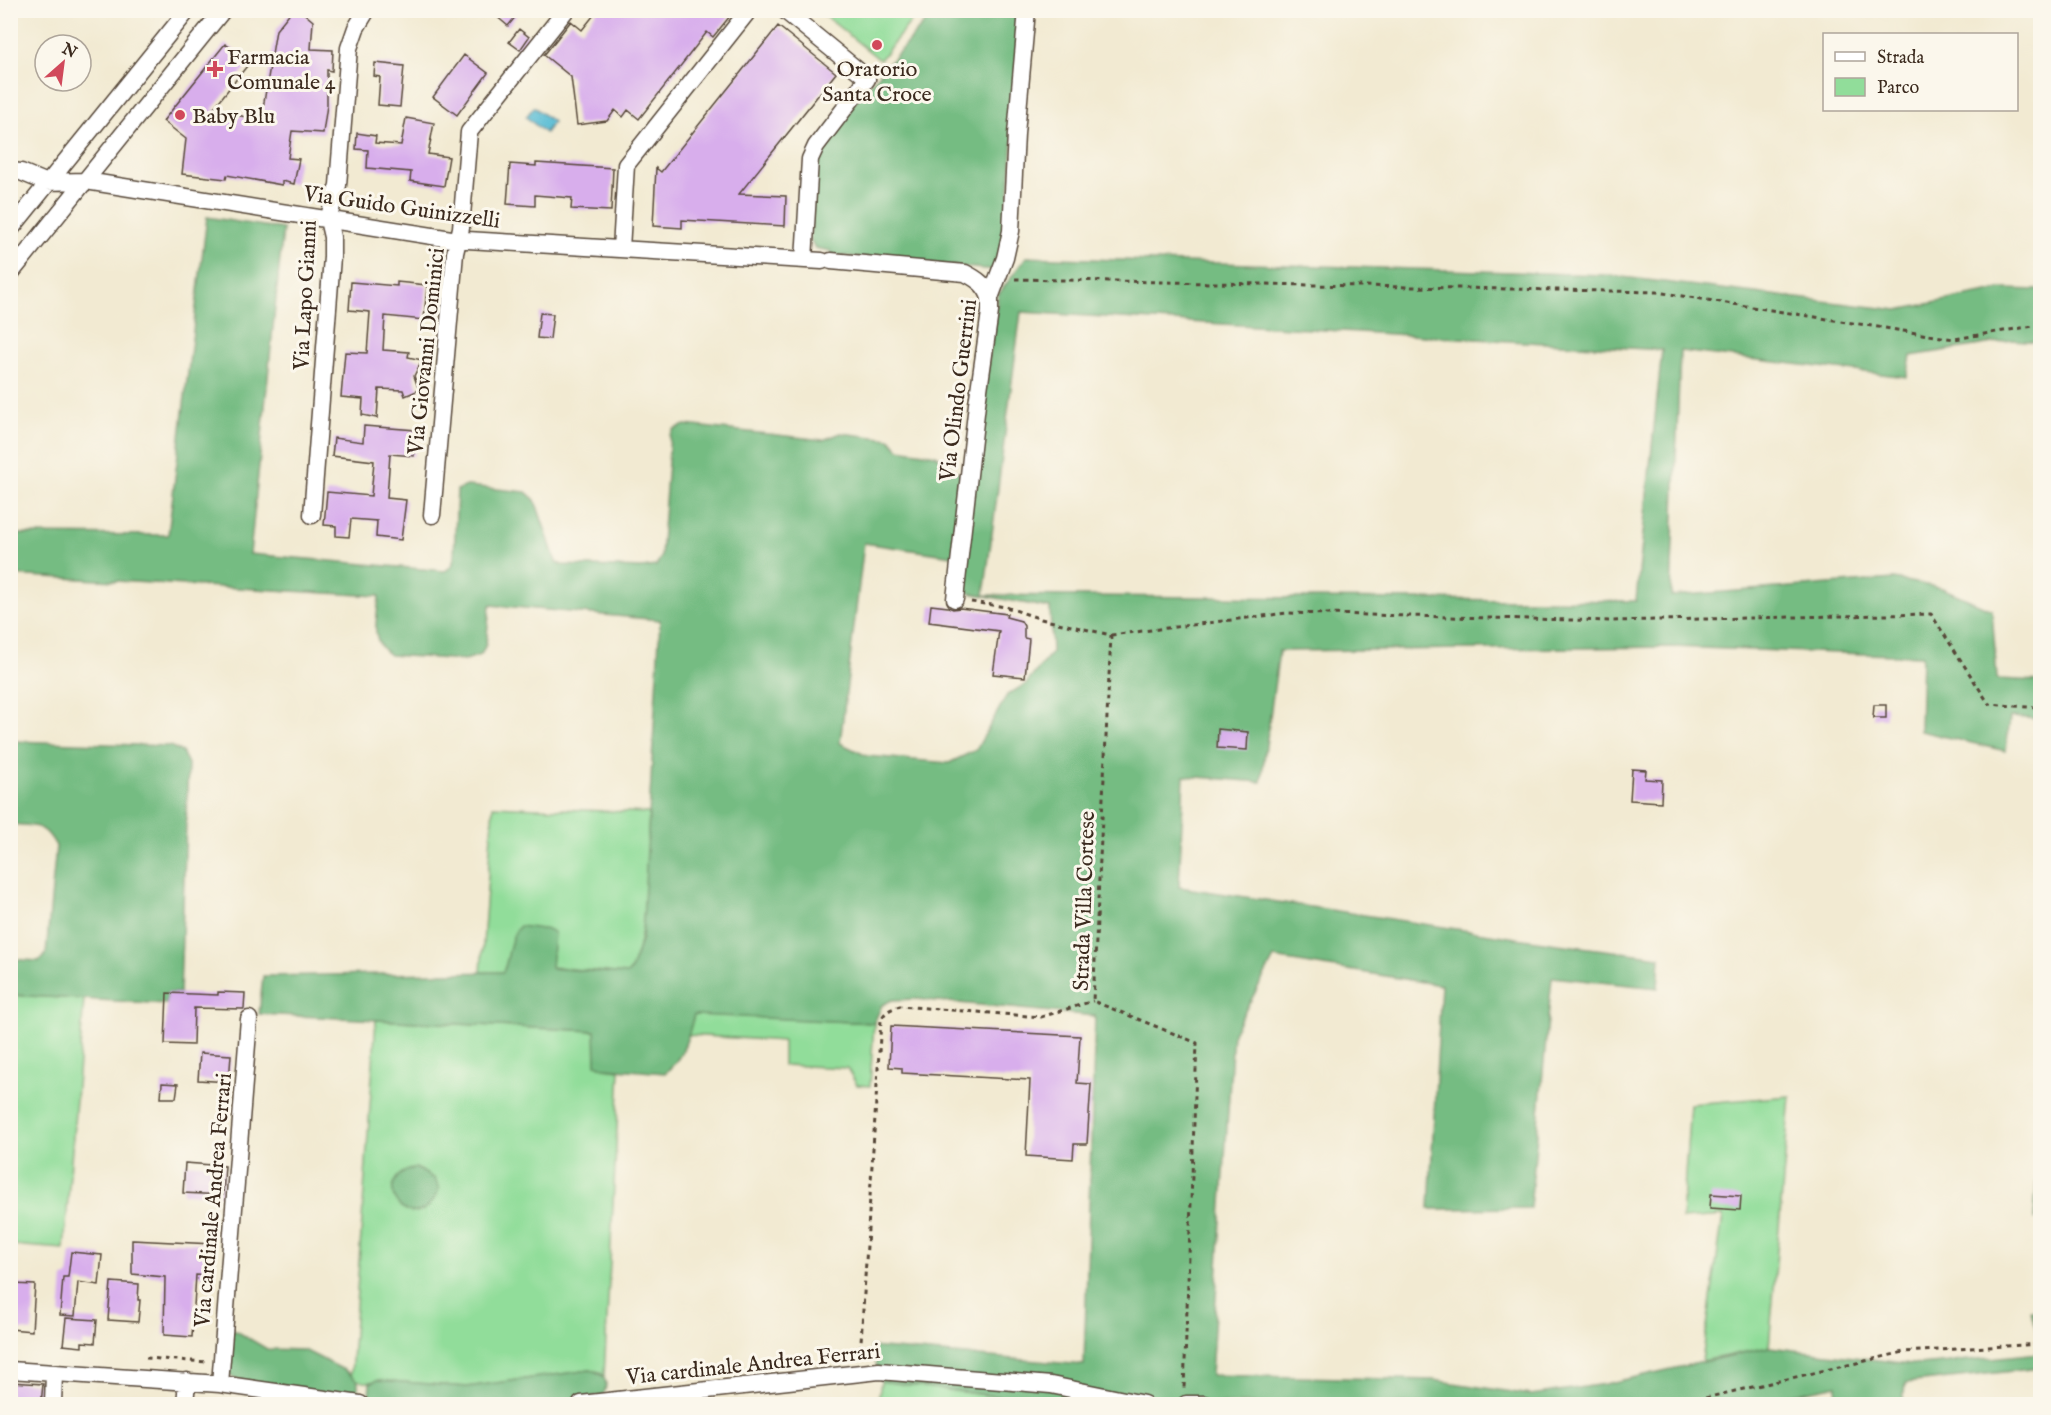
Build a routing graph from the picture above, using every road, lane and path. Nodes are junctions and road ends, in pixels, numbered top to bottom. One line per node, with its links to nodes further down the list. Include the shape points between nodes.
1 (188, 10): 10 (street)
2 (223, 10): 9 (street)
3 (367, 10): 11 (street, Via Lapo Gianni, via 348,52 338,185)
4 (566, 10): 13 (street, Via Giovanni Dominici, via 469,132)
5 (749, 10): 14 (street, via 626,165)
6 (784, 10): 15 (street, via 866,76 865,84 810,159)
7 (1027, 10): 17 (street, Via Olindo Guerrini, via 1011,231)
8 (10, 171): 10 (street)
9 (86, 181): 10 (street, Via Guido Guinizzelli); 11 (street, Via Guido Guinizzelli); 16 (street)
10 (50, 182): 12 (street)
11 (327, 220): 13 (street, Via Guido Guinizzelli); 20 (street, Via Lapo Gianni, via 332,257)
12 (10, 230)
13 (459, 240): 14 (street, Via Guido Guinizzelli); 21 (street, Via Giovanni Dominici)
14 (621, 249): 15 (street, Via Guido Guinizzelli)
15 (804, 260): 18 (street, Via Guido Guinizzelli, via 965,273 984,286)
16 (10, 274)
17 (996, 278): 18 (street, Via Olindo Guerrini); 19 (path, via 1658,292 1954,339)
18 (990, 298): 22 (street, Via Olindo Guerrini)
19 (2040, 325)
20 (312, 515)
21 (432, 515)
22 (955, 599): 23 (path, via 1006,607)
23 (1111, 635): 24 (path, via 1287,613 1612,621 1931,614 1989,704); 25 (path, Strada Villa Cortese)
24 (2040, 708)
25 (1093, 1001): 31 (path, via 1041,1017 900,1006 884,1014); 35 (path, Strada Villa Cortese, via 1197,1043)
26 (249, 1019): 34 (street, Via cardinale Andrea Ferrari)
27 (2040, 1344): 43 (path, via 1904,1352)
28 (146, 1358): 29 (path)
29 (210, 1362)
30 (10, 1370): 32 (street)
31 (859, 1372): 40 (street, Via cardinale Andrea Ferrari); 41 (street, Via cardinale Andrea Ferrari, via 1028,1383)
32 (54, 1373): 33 (street); 37 (street)
33 (187, 1381): 34 (street); 38 (street)
34 (220, 1384): 36 (street)
35 (1185, 1399): 42 (street)
36 (338, 1403): 39 (street)
37 (53, 1404)
38 (185, 1404)
39 (360, 1404)
40 (581, 1404)
41 (1144, 1404)
42 (1204, 1404)
43 (1678, 1404)

